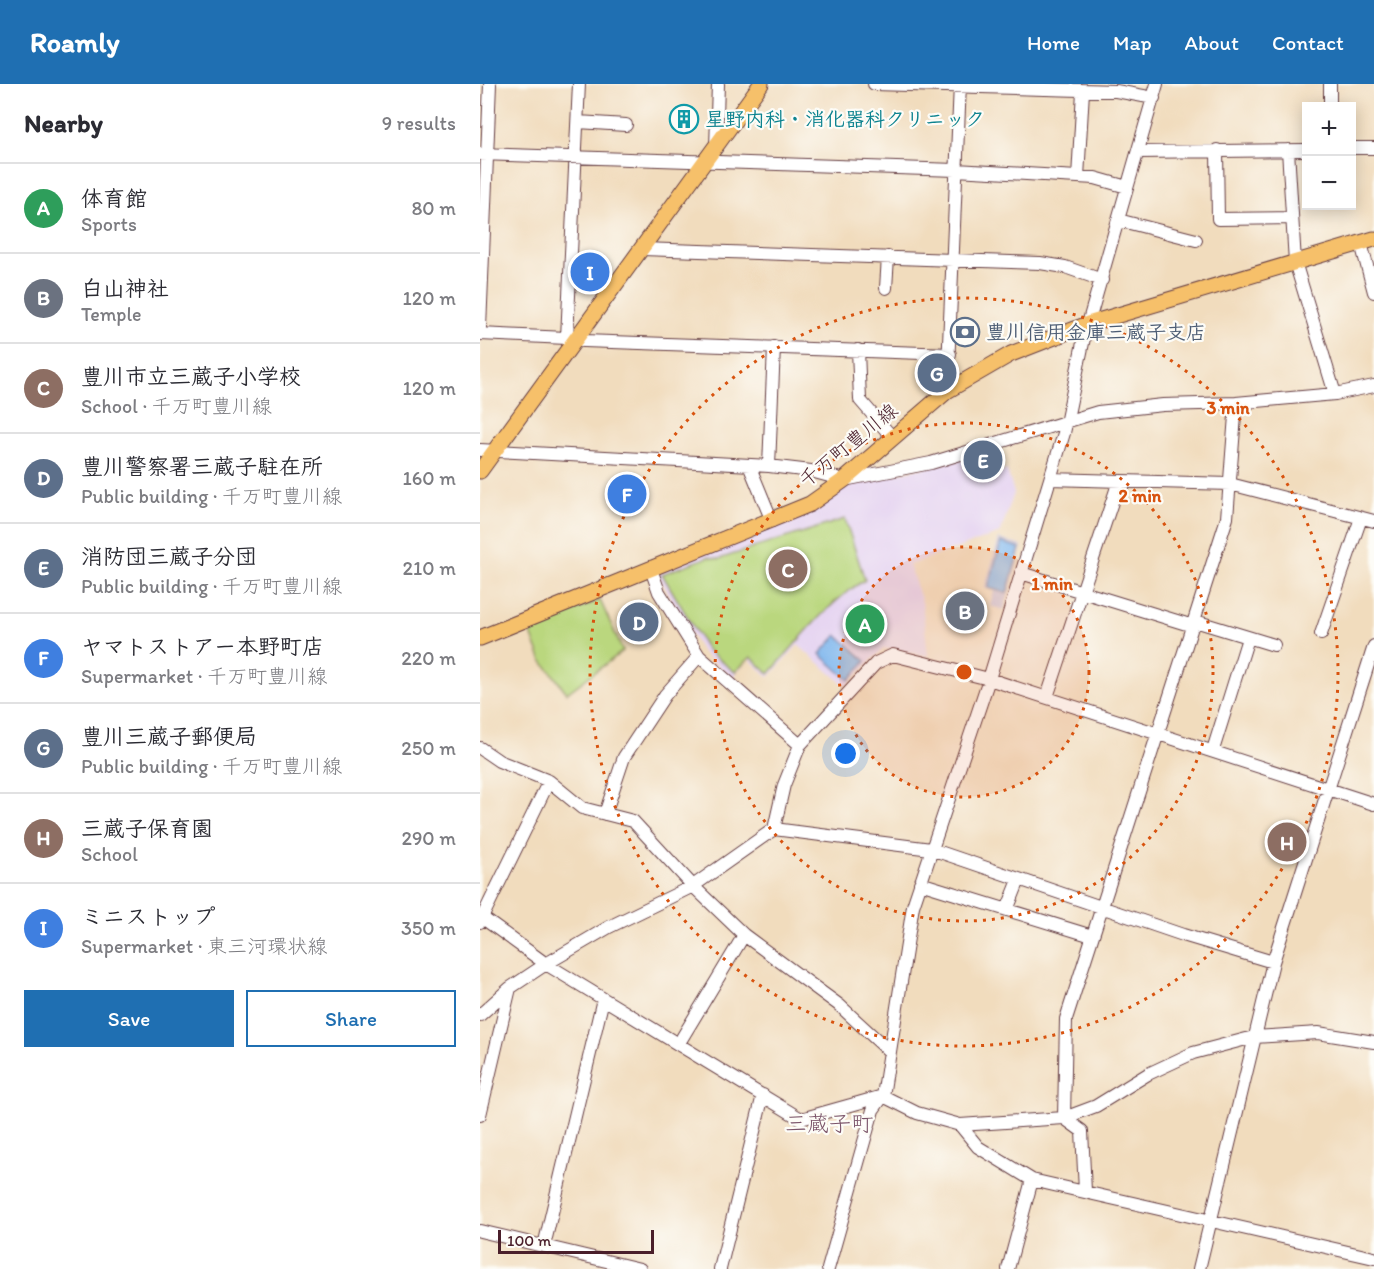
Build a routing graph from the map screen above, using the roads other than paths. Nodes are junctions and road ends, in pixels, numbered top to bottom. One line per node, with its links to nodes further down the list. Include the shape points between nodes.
1 (490, 84): 21 (street)
2 (579, 84): 12 (street)
3 (718, 84): 14 (street)
4 (761, 84): 14 (main road)
5 (873, 84): 8 (street)
6 (1157, 84): 10 (street)
7 (1330, 84): 11 (street)
8 (960, 86): 9 (street); 24 (street)
9 (1083, 91): 10 (street, via 1116,91); 25 (street)
10 (1154, 98): 20 (street)
11 (1330, 102)
12 (578, 122): 13 (street); 22 (street)
13 (626, 125)
14 (716, 148): 23 (main road)
15 (1356, 148): 16 (street)
16 (1374, 148)
17 (1217, 150): 18 (street); 20 (street); 27 (street, via 1218,219)
18 (1288, 150): 19 (street); 27 (street)
19 (1302, 150)
20 (1138, 152): 26 (street)
21 (484, 154): 22 (street); 39 (street)
22 (575, 158): 23 (street); 41 (street)
23 (705, 164): 24 (street); 31 (main road)
24 (956, 170): 25 (street); 33 (street)
25 (1078, 177): 26 (street)
26 (1127, 187): 28 (street)
27 (1292, 219): 34 (street)
28 (1118, 220): 29 (street); 35 (street)
29 (1196, 240)
30 (1367, 241): 34 (main road, 千万町豊川線); 37 (street)
31 (642, 249): 32 (street); 41 (main road)
32 (888, 257): 33 (street); 36 (street)
33 (952, 259): 35 (street, via 1040,263); 44 (street)
34 (1295, 262): 38 (main road, 千万町豊川線); 47 (street)
35 (1102, 280): 38 (street)
36 (886, 288)
37 (1374, 292)
38 (1088, 324): 46 (main road, 千万町豊川線, via 1011,354); 49 (street)
39 (480, 328)
40 (480, 334): 41 (street)
41 (572, 338): 42 (street); 51 (main road)
42 (774, 347): 43 (street); 53 (street)
43 (858, 350): 44 (street); 50 (street, via 860,400)
44 (950, 354): 46 (street)
45 (1374, 386): 47 (street)
46 (947, 391): 50 (main road, 千万町豊川線)
47 (1335, 394): 48 (street)
48 (1236, 403): 49 (street, via 1098,412); 58 (street)
49 (1067, 421): 55 (street); 56 (street, via 931,463)
50 (892, 437): 56 (main road, 千万町豊川線)
51 (488, 450): 52 (street); 54 (main road)
52 (749, 465): 53 (street); 60 (street)
53 (769, 466): 56 (street)
54 (480, 471)
55 (1050, 479): 57 (street); 62 (street)
56 (844, 480): 60 (main road, 千万町豊川線, via 810,504)
57 (1119, 481): 58 (street); 63 (street)
58 (1230, 484): 59 (street); 64 (street, via 1227,518)
59 (1368, 519): 65 (street)
60 (772, 521): 61 (main road, 千万町豊川線)
61 (651, 569): 66 (main road, 千万町豊川線); 70 (street, via 659,592)
62 (1021, 573): 63 (street); 71 (street)
63 (1082, 592): 64 (street); 72 (street)
64 (1194, 624): 67 (street); 73 (street)
65 (1321, 634)
66 (480, 638)
67 (1248, 638): 68 (street); 76 (street)
68 (1274, 645)
69 (1374, 646): 78 (street)
70 (699, 656): 74 (street); 80 (street, via 665,695 624,757)
71 (989, 679): 72 (street); 74 (street, via 893,655 876,663); 82 (street)
72 (1047, 697): 73 (street)
73 (1159, 733): 76 (street); 86 (street)
74 (800, 745): 81 (street, via 784,785)
75 (480, 748): 77 (street)
76 (1213, 750): 78 (street)
77 (549, 781): 80 (street, via 582,808); 88 (street)
78 (1328, 788): 79 (street); 91 (street)
79 (1374, 804)
80 (605, 814): 85 (street, via 633,821)
81 (774, 829): 82 (street); 85 (street)
82 (931, 849): 83 (street); 84 (street)
83 (1019, 880): 86 (street); 87 (street)
84 (920, 883): 87 (street); 99 (street)
85 (693, 886): 89 (street); 92 (street, via 609,927)
86 (1101, 907): 90 (street); 91 (street)
87 (1007, 910): 90 (street)
88 (481, 919): 92 (street)
89 (744, 935): 98 (street); 99 (street, via 839,1005)
90 (1092, 936): 103 (street, via 1066,1019)
91 (1274, 962): 96 (street)
92 (546, 964): 93 (street); 94 (street)
93 (510, 988): 95 (street); 102 (street)
94 (603, 999): 98 (street); 109 (street)
95 (480, 1015)
96 (1254, 1037): 97 (street, via 1318,1033); 103 (street, via 1193,1053 1148,1074 1096,1106); 107 (street)
97 (1374, 1042)
98 (679, 1043): 100 (street)
99 (889, 1051): 101 (street)
100 (763, 1095): 101 (street, via 801,1119); 113 (street)
101 (883, 1096): 104 (street, via 916,1113); 114 (street, via 873,1110)
102 (480, 1115)
103 (1065, 1118): 104 (street); 106 (street, via 1082,1131)
104 (960, 1125): 105 (street, via 978,1147)
105 (1032, 1180): 106 (street); 115 (street)
106 (1084, 1191): 107 (street)
107 (1211, 1220): 110 (street); 116 (street)
108 (480, 1231): 109 (street)
109 (544, 1246): 111 (street)
110 (1374, 1258)
111 (627, 1268): 112 (street)
112 (640, 1269)
113 (720, 1269)
114 (828, 1269)
115 (1008, 1269)
116 (1199, 1269)

